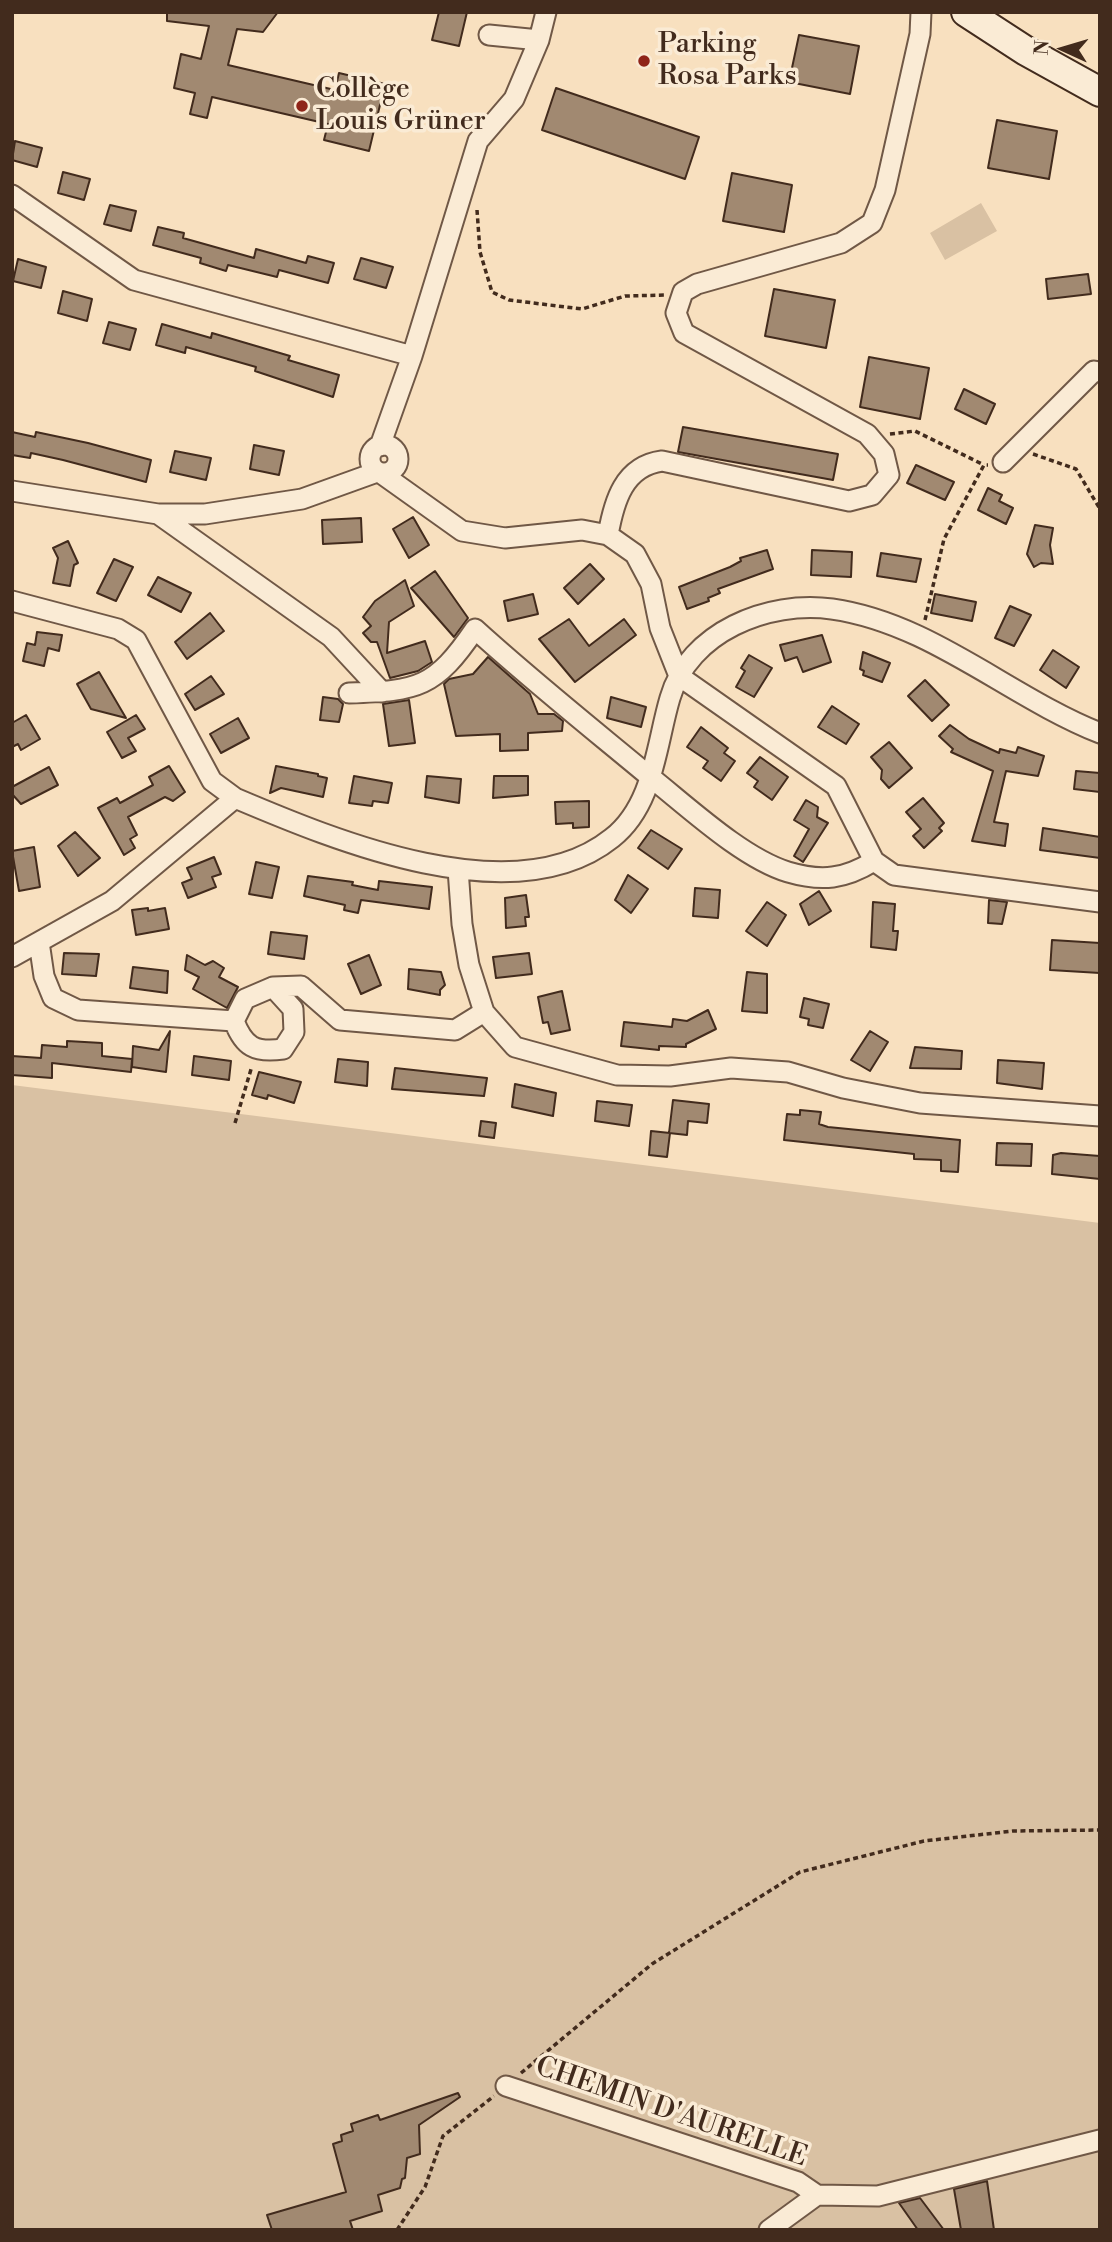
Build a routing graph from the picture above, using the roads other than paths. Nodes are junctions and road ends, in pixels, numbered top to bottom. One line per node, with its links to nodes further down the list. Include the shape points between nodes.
1 (546, 12): 5 (street)
2 (921, 12): 14 (street, via 885,190 872,223 841,243 697,284 682,295 676,313 684,333 867,434 884,454 889,475 872,495 849,500 662,461 645,463 630,475 612,512)
3 (966, 12): 6 (main road)
4 (489, 34): 5 (street)
5 (539, 40): 8 (street, via 514,99 478,141)
6 (1100, 92)
7 (12, 195): 8 (street, via 134,280)
8 (412, 356): 10 (street)
9 (1100, 372): 11 (street, via 1094,371 1020,446)
10 (384, 459): 13 (street, via 302,499 205,514); 14 (street, via 425,503 462,531 484,537 582,530)
11 (994, 464)
12 (12, 491): 13 (street)
13 (159, 514): 17 (street, via 331,637)
14 (608, 535): 16 (street, via 635,554 651,584 660,628)
15 (12, 601): 21 (street, via 118,629 136,640 212,781)
16 (679, 676): 19 (street, via 735,622 779,609 831,608 879,620 921,639); 20 (street); 22 (street, via 836,786)
17 (382, 692): 18 (street); 20 (street, via 398,692 433,679 475,629 530,680)
18 (349, 693)
19 (1100, 733)
20 (650, 776): 22 (street, via 724,837 786,871 814,877 851,875); 23 (street, via 639,805 613,837 568,863 519,870)
21 (234, 797): 23 (street, via 331,838); 25 (street, via 112,901)
22 (874, 861): 24 (street, via 894,876)
23 (458, 869): 28 (street, via 469,965)
24 (1100, 902)
25 (40, 942): 26 (street); 29 (street, via 44,976 53,998 78,1010)
26 (13, 953)
27 (273, 987): 28 (street, via 301,986 340,1020 455,1030); 29 (street, via 245,999); 29 (street, via 293,1009 293,1032 283,1049 256,1050 240,1037)
28 (484, 1012): 30 (street, via 515,1047 617,1075 670,1076 732,1068 788,1072 920,1103)
29 (234, 1021)
30 (1100, 1116)
31 (506, 2086): 33 (street, CHEMIN D'AURELLE, via 798,2182)
32 (1100, 2140): 33 (street, via 878,2196)
33 (817, 2195): 34 (street)
34 (769, 2230)

